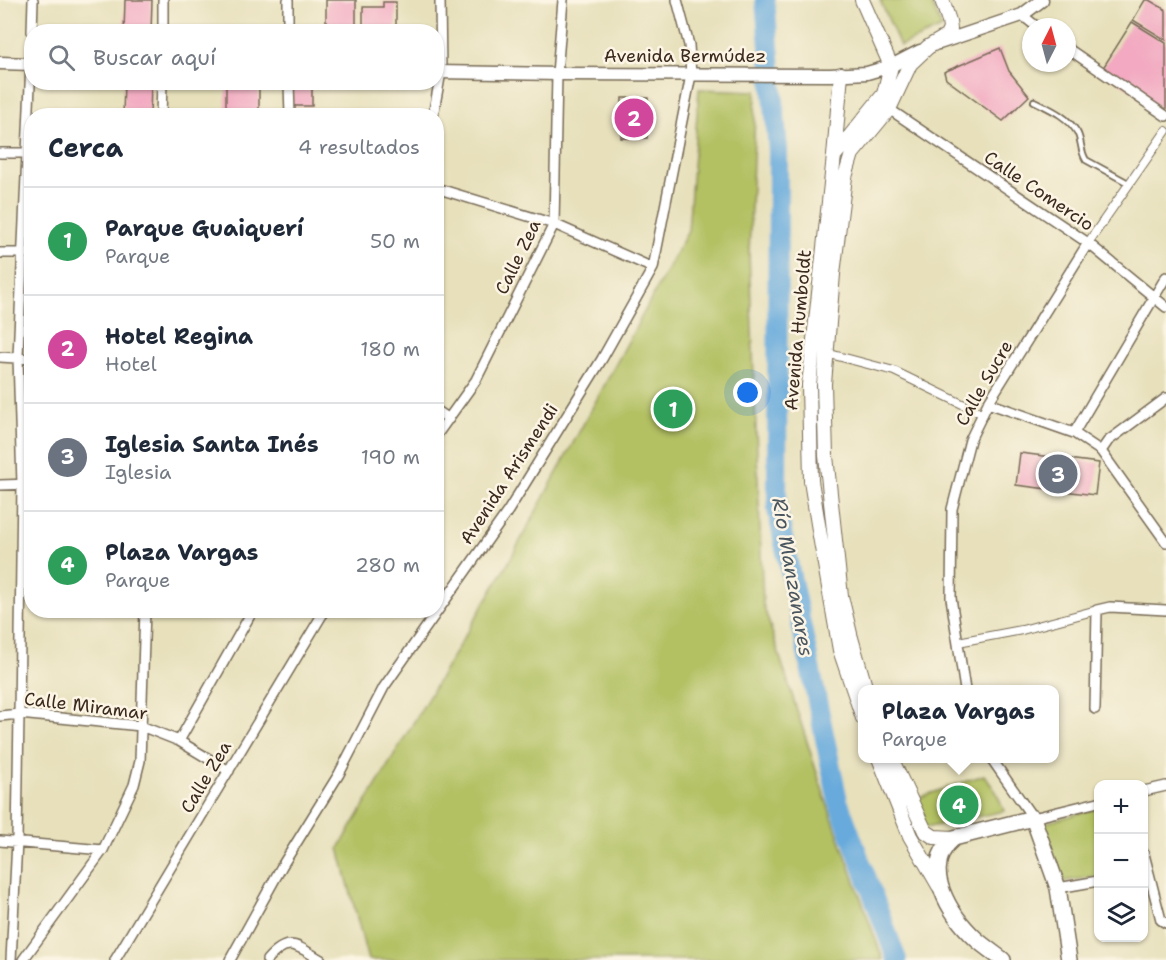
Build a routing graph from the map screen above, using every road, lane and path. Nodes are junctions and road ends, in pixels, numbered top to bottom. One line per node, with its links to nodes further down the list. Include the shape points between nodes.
1 (33, 0): 12 (street)
2 (163, 0): 13 (street)
3 (288, 0): 14 (street)
4 (440, 0): 15 (street)
5 (563, 0): 22 (street, Calle Zea)
6 (677, 0): 24 (street, Avenida Arismendi, via 689,45)
7 (861, 0): 20 (main road)
8 (942, 0): 16 (main road, Avenida Humboldt, via 950,29 947,36)
9 (1042, 0): 10 (street, Avenida Bermúdez)
10 (1022, 15): 11 (street); 16 (street, Avenida Bermúdez)
11 (1026, 18)
12 (32, 24)
13 (163, 24)
14 (288, 24)
15 (440, 24)
16 (928, 47): 20 (street, Avenida Bermúdez); 34 (main road, Avenida Humboldt, via 910,64)
17 (1076, 54): 35 (street)
18 (0, 63): 19 (street)
19 (24, 64)
20 (891, 66): 23 (street, Avenida Bermúdez, via 867,73); 39 (main road, via 884,94)
21 (444, 72): 22 (street, Avenida Bermúdez)
22 (557, 74): 24 (street, Avenida Bermúdez); 42 (street, Calle Zea)
23 (836, 74): 24 (street, Avenida Bermúdez); 39 (main road, Avenida Humboldt)
24 (691, 75): 46 (street, Avenida Arismendi)
25 (30, 90): 30 (street)
26 (162, 90): 31 (street)
27 (289, 90): 32 (street)
28 (437, 90): 33 (street)
29 (1034, 100): 40 (lane, via 1066,119 1078,134 1086,160)
30 (29, 108)
31 (161, 108)
32 (290, 108)
33 (434, 108)
34 (889, 109): 43 (street, Calle Comercio); 51 (main road, Avenida Humboldt, via 852,154 845,177)
35 (1166, 116)
36 (1166, 131): 40 (street, Calle Sucre)
37 (0, 153): 38 (street)
38 (24, 153)
39 (834, 156): 78 (main road, Avenida Humboldt, via 810,385 811,481 840,650)
40 (1130, 184): 43 (street, Calle Sucre)
41 (444, 190): 42 (street)
42 (554, 224): 46 (street); 59 (street, Calle Zea, via 476,380)
43 (1088, 243): 49 (street, Calle Comercio); 56 (street, Calle Sucre)
44 (0, 253): 45 (street)
45 (24, 253)
46 (653, 268): 68 (street, Avenida Arismendi, via 508,511)
47 (1166, 277): 49 (street)
48 (24, 279): 53 (street)
49 (1154, 298): 50 (street, Calle Comercio); 61 (street)
50 (1166, 307)
51 (826, 353): 57 (street, via 894,371); 76 (main road, Avenida Humboldt, via 826,456 841,596)
52 (0, 357): 53 (street)
53 (18, 357): 54 (street); 63 (street)
54 (24, 358)
55 (1166, 398): 62 (street, via 1108,441)
56 (987, 403): 57 (street, Calle Sucre); 61 (street)
57 (983, 414): 75 (street, Calle Sucre, via 970,440 952,509 951,598)
58 (444, 415): 59 (street)
59 (449, 418): 60 (street, Calle Zea)
60 (444, 425)
61 (1074, 433): 62 (street)
62 (1101, 451): 66 (street)
63 (24, 452)
64 (0, 484): 65 (street)
65 (24, 484)
66 (1166, 542)
67 (24, 550): 80 (street)
68 (444, 602)
69 (1097, 610): 70 (street); 75 (street); 79 (street)
70 (1166, 610)
71 (145, 618): 82 (street)
72 (248, 618): 83 (street)
73 (320, 618): 87 (street, Calle Zea)
74 (433, 618): 104 (street, Avenida Arismendi, via 384,687 339,774)
75 (958, 642): 77 (street, Calle Sucre)
76 (865, 685)
77 (964, 685)
78 (858, 703)
79 (1095, 709)
80 (19, 714): 81 (street, Calle Miramar); 82 (street, Calle Miramar); 94 (street)
81 (0, 716)
82 (141, 726): 83 (street, Calle Miramar); 95 (street, via 140,761 134,785)
83 (179, 741): 87 (street, Calle Miramar)
84 (881, 763): 98 (main road, via 910,836)
85 (893, 763): 92 (main road, via 925,831 934,837)
86 (994, 763): 91 (street)
87 (229, 771): 103 (street, Calle Zea)
88 (1166, 786): 89 (street)
89 (1148, 790)
90 (1094, 803): 91 (street)
91 (1033, 818): 92 (main road); 99 (main road)
92 (954, 838): 98 (main road, via 940,856)
93 (0, 841): 94 (street)
94 (17, 841): 95 (street); 101 (street)
95 (103, 850): 102 (street)
96 (1148, 880): 100 (street, via 1161,920)
97 (1094, 883): 99 (street)
98 (939, 886): 107 (main road, via 976,939)
99 (1058, 888): 108 (main road)
100 (1166, 923)
101 (11, 960)
102 (23, 960)
103 (115, 960)
104 (230, 960)
105 (267, 960): 106 (street, via 288,944)
106 (321, 960)
107 (1003, 960)
108 (1069, 960)

